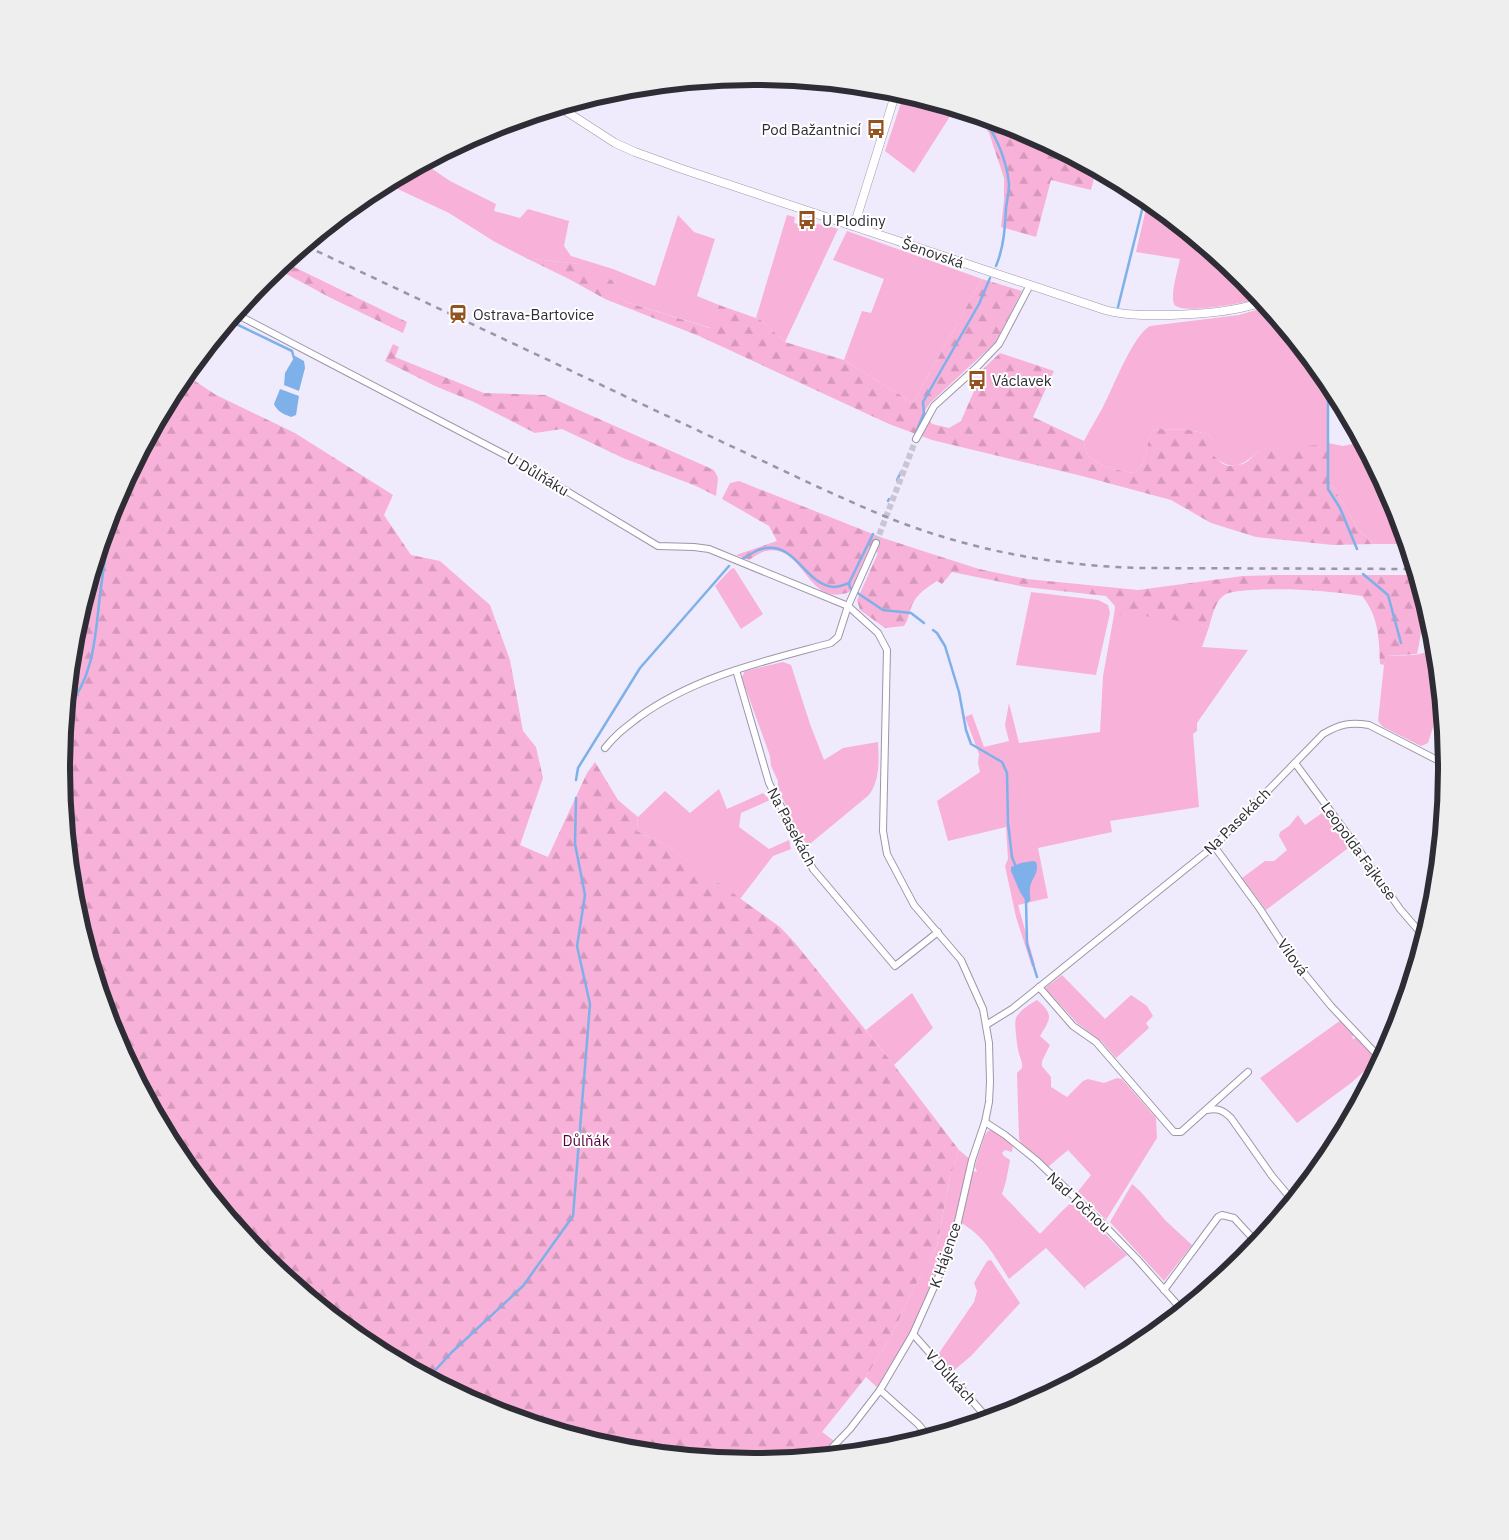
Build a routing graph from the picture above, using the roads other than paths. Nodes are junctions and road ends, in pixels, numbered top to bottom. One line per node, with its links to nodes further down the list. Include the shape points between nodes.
1 (893, 100): 3 (street)
2 (567, 112): 3 (street, Šenovská, via 635,152)
3 (854, 226): 4 (street, Šenovská)
4 (1030, 285): 5 (street, Šenovská, via 1105,310 1140,316 1207,313); 7 (street, via 1000,344 934,406)
5 (1255, 304)
6 (242, 317): 9 (street, U Důlňáku, via 514,460 658,546 709,549)
7 (916, 438)
8 (876, 543): 9 (street)
9 (848, 606): 10 (street, via 838,637 831,643); 15 (street, via 878,633 887,650 883,831 888,854 914,905)
10 (736, 670): 11 (street, via 694,685 652,708 615,735); 15 (street, Na Pasekách, via 769,783 813,869 895,966)
11 (605, 748)
12 (1439, 761): 13 (street, Na Pasekách, via 1383,731 1358,723 1333,728 1323,734)
13 (1295, 763): 14 (street, Na Pasekách); 16 (street, Leopolda Fajkuse)
14 (1214, 846): 17 (street, Na Pasekách); 19 (street, Vilová, via 1294,961)
15 (938, 932): 18 (street, via 961,960 984,1009)
16 (1419, 932)
17 (1039, 987): 18 (street, Na Pasekách); 22 (street, via 1074,1026 1096,1042 1174,1132 1181,1132)
18 (986, 1025): 24 (street, K Hájence, via 990,1082)
19 (1377, 1054)
20 (1248, 1072): 21 (street)
21 (1224, 1093): 22 (street); 23 (street)
22 (1205, 1110): 23 (street)
23 (1226, 1112): 25 (street)
24 (985, 1122): 27 (street, Nad Točnou, via 1036,1160 1110,1231); 29 (street, K Hájence, via 946,1260)
25 (1290, 1197)
26 (1253, 1239): 27 (street, via 1234,1218 1218,1217)
27 (1164, 1290): 28 (street, Nad Točnou)
28 (1179, 1307)
29 (913, 1334): 30 (street, K Hájence); 31 (street, V Důlkách)
30 (880, 1390): 32 (street); 33 (street, K Hájence, via 850,1430)
31 (984, 1414)
32 (925, 1433)
33 (830, 1450)

